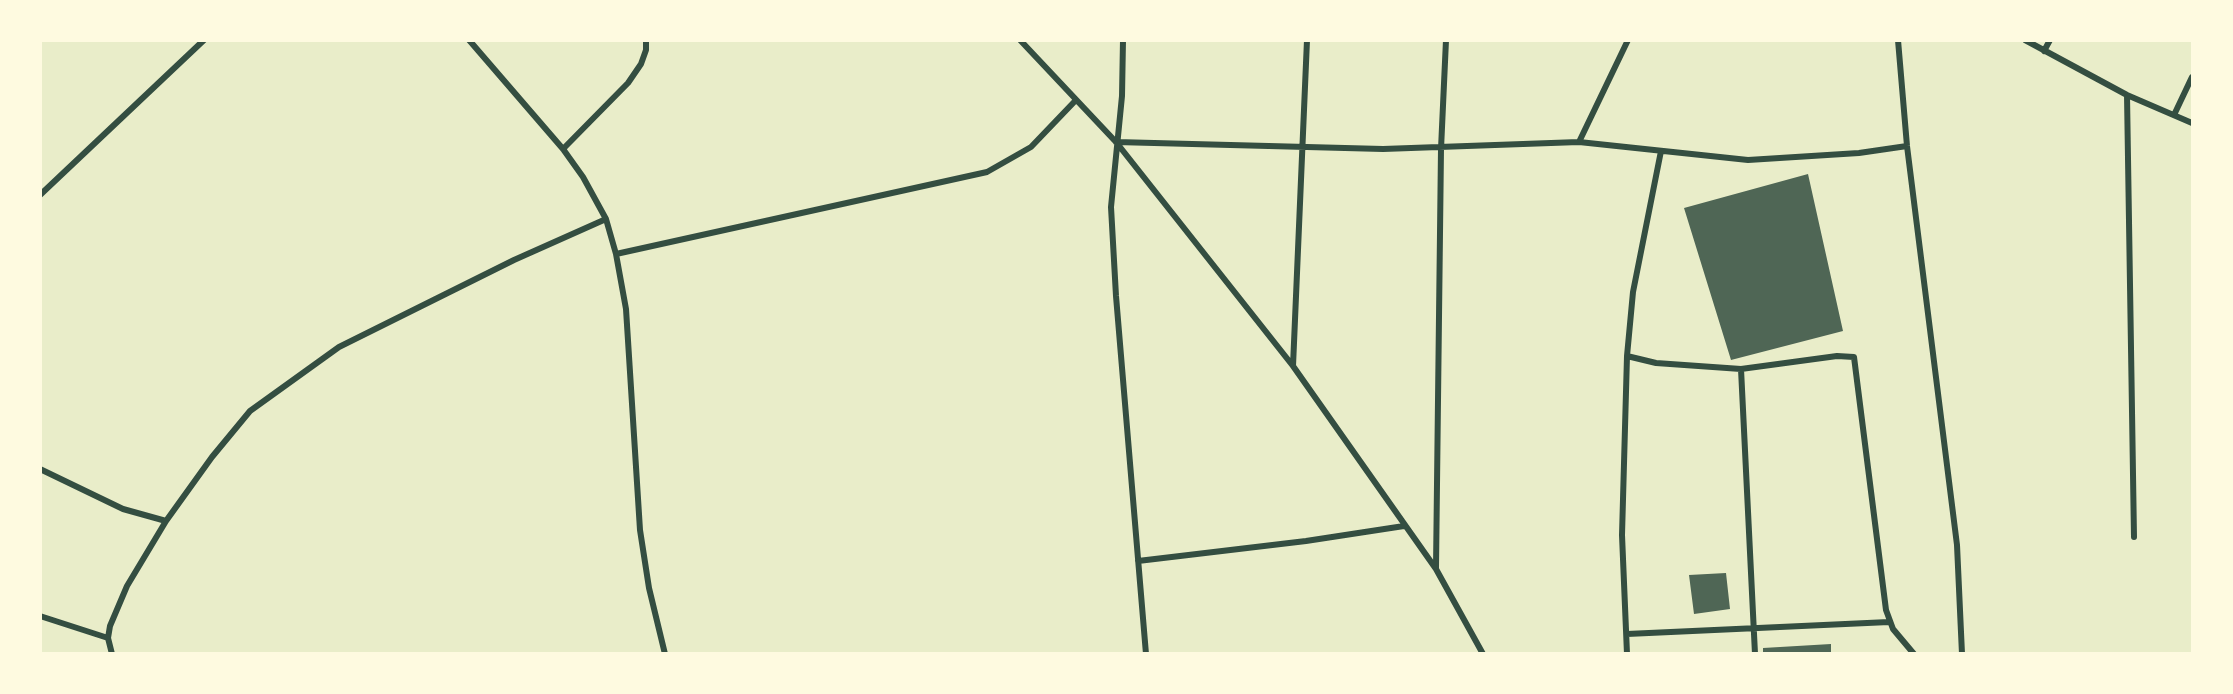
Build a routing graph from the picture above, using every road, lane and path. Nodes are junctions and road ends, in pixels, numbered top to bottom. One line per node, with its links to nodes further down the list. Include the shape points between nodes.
1 (204, 40): 25 (street)
2 (469, 40): 23 (street)
3 (646, 40): 23 (street, via 641,64 627,83)
4 (1020, 40): 15 (street)
5 (1123, 40): 18 (street)
6 (1307, 40): 20 (street)
7 (1446, 40): 22 (street)
8 (1628, 40): 19 (street)
9 (1898, 40): 21 (street)
10 (2025, 40): 12 (street)
11 (2049, 40): 12 (street)
12 (2044, 51): 14 (street)
13 (2193, 77): 16 (street)
14 (2127, 95): 16 (street); 34 (street)
15 (1076, 100): 18 (street); 27 (street, via 1031,147 987,172)
16 (2174, 115): 17 (street)
17 (2193, 123)
18 (1116, 142): 20 (street); 29 (street); 35 (street, via 1111,207)
19 (1579, 142): 22 (street); 24 (street)
20 (1303, 146): 22 (street); 29 (street)
21 (1907, 146): 24 (street, via 1748,160); 49 (street, via 1957,545)
22 (1441, 148): 36 (street)
23 (563, 149): 26 (street)
24 (1660, 151): 28 (street, via 1633,292)
25 (40, 195)
26 (606, 219): 27 (street); 32 (street, via 339,346 250,411)
27 (616, 254): 43 (street, via 626,309 640,530)
28 (1627, 356): 30 (street, via 1656,363); 40 (street, via 1622,535)
29 (1293, 366): 33 (street)
30 (1741, 369): 38 (street, via 1854,357); 39 (street)
31 (40, 469): 32 (street, via 123,509)
32 (166, 520): 41 (street, via 127,586)
33 (1404, 526): 35 (street); 36 (street)
34 (2134, 537)
35 (1138, 561): 44 (street)
36 (1436, 569): 45 (street)
37 (40, 616): 41 (street)
38 (1889, 622): 39 (street); 48 (street)
39 (1754, 630): 40 (street); 47 (street)
40 (1627, 634): 46 (street)
41 (108, 638): 42 (street)
42 (112, 654)
43 (665, 654)
44 (1146, 654)
45 (1483, 654)
46 (1627, 654)
47 (1755, 654)
48 (1914, 654)
49 (1962, 654)

